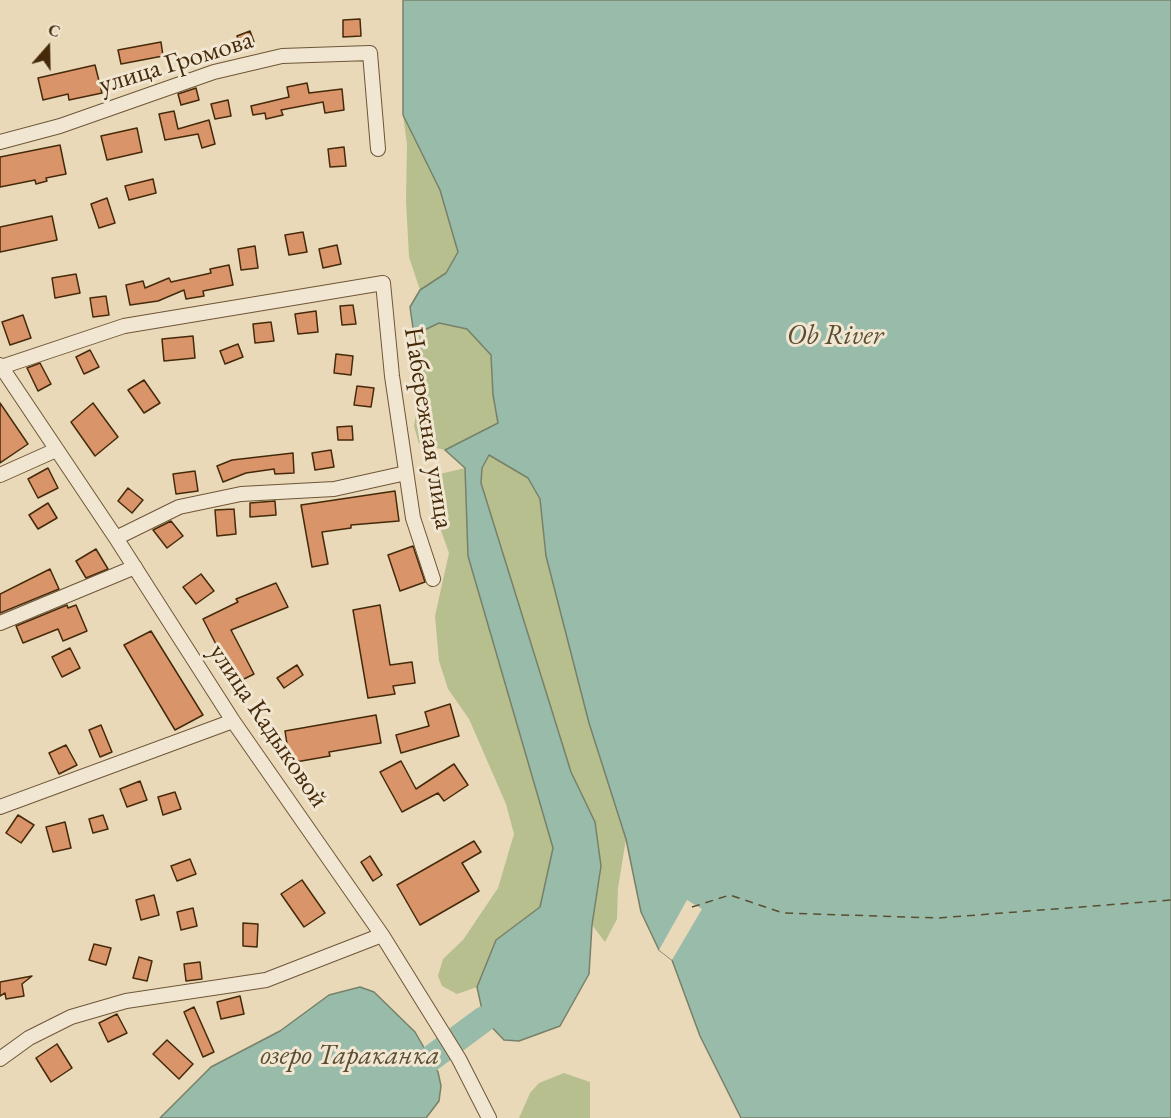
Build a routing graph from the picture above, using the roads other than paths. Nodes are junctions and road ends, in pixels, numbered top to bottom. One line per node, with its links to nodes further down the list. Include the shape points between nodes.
1 (0, 142): 2 (street, улица Громова, via 60,126 214,72 282,56 370,53)
2 (378, 149)
3 (0, 366): 4 (street, улица Кадыковой); 5 (street, Набережная улица, via 124,326 383,283)
4 (56, 450): 6 (street); 7 (street, улица Кадыковой)
5 (406, 473): 7 (street, via 334,489 241,494 179,507); 9 (street, Набережная улица, via 413,518)
6 (0, 475)
7 (116, 538): 8 (street, улица Кадыковой)
8 (135, 567): 10 (street); 11 (street, улица Кадыковой)
9 (433, 579)
10 (0, 623)
11 (233, 721): 12 (street); 13 (street, улица Кадыковой)
12 (0, 807)
13 (382, 935): 14 (street, via 266,980 126,1001 71,1017 29,1038); 15 (street, улица Кадыковой, via 459,1059)
14 (0, 1059)
15 (489, 1118)

